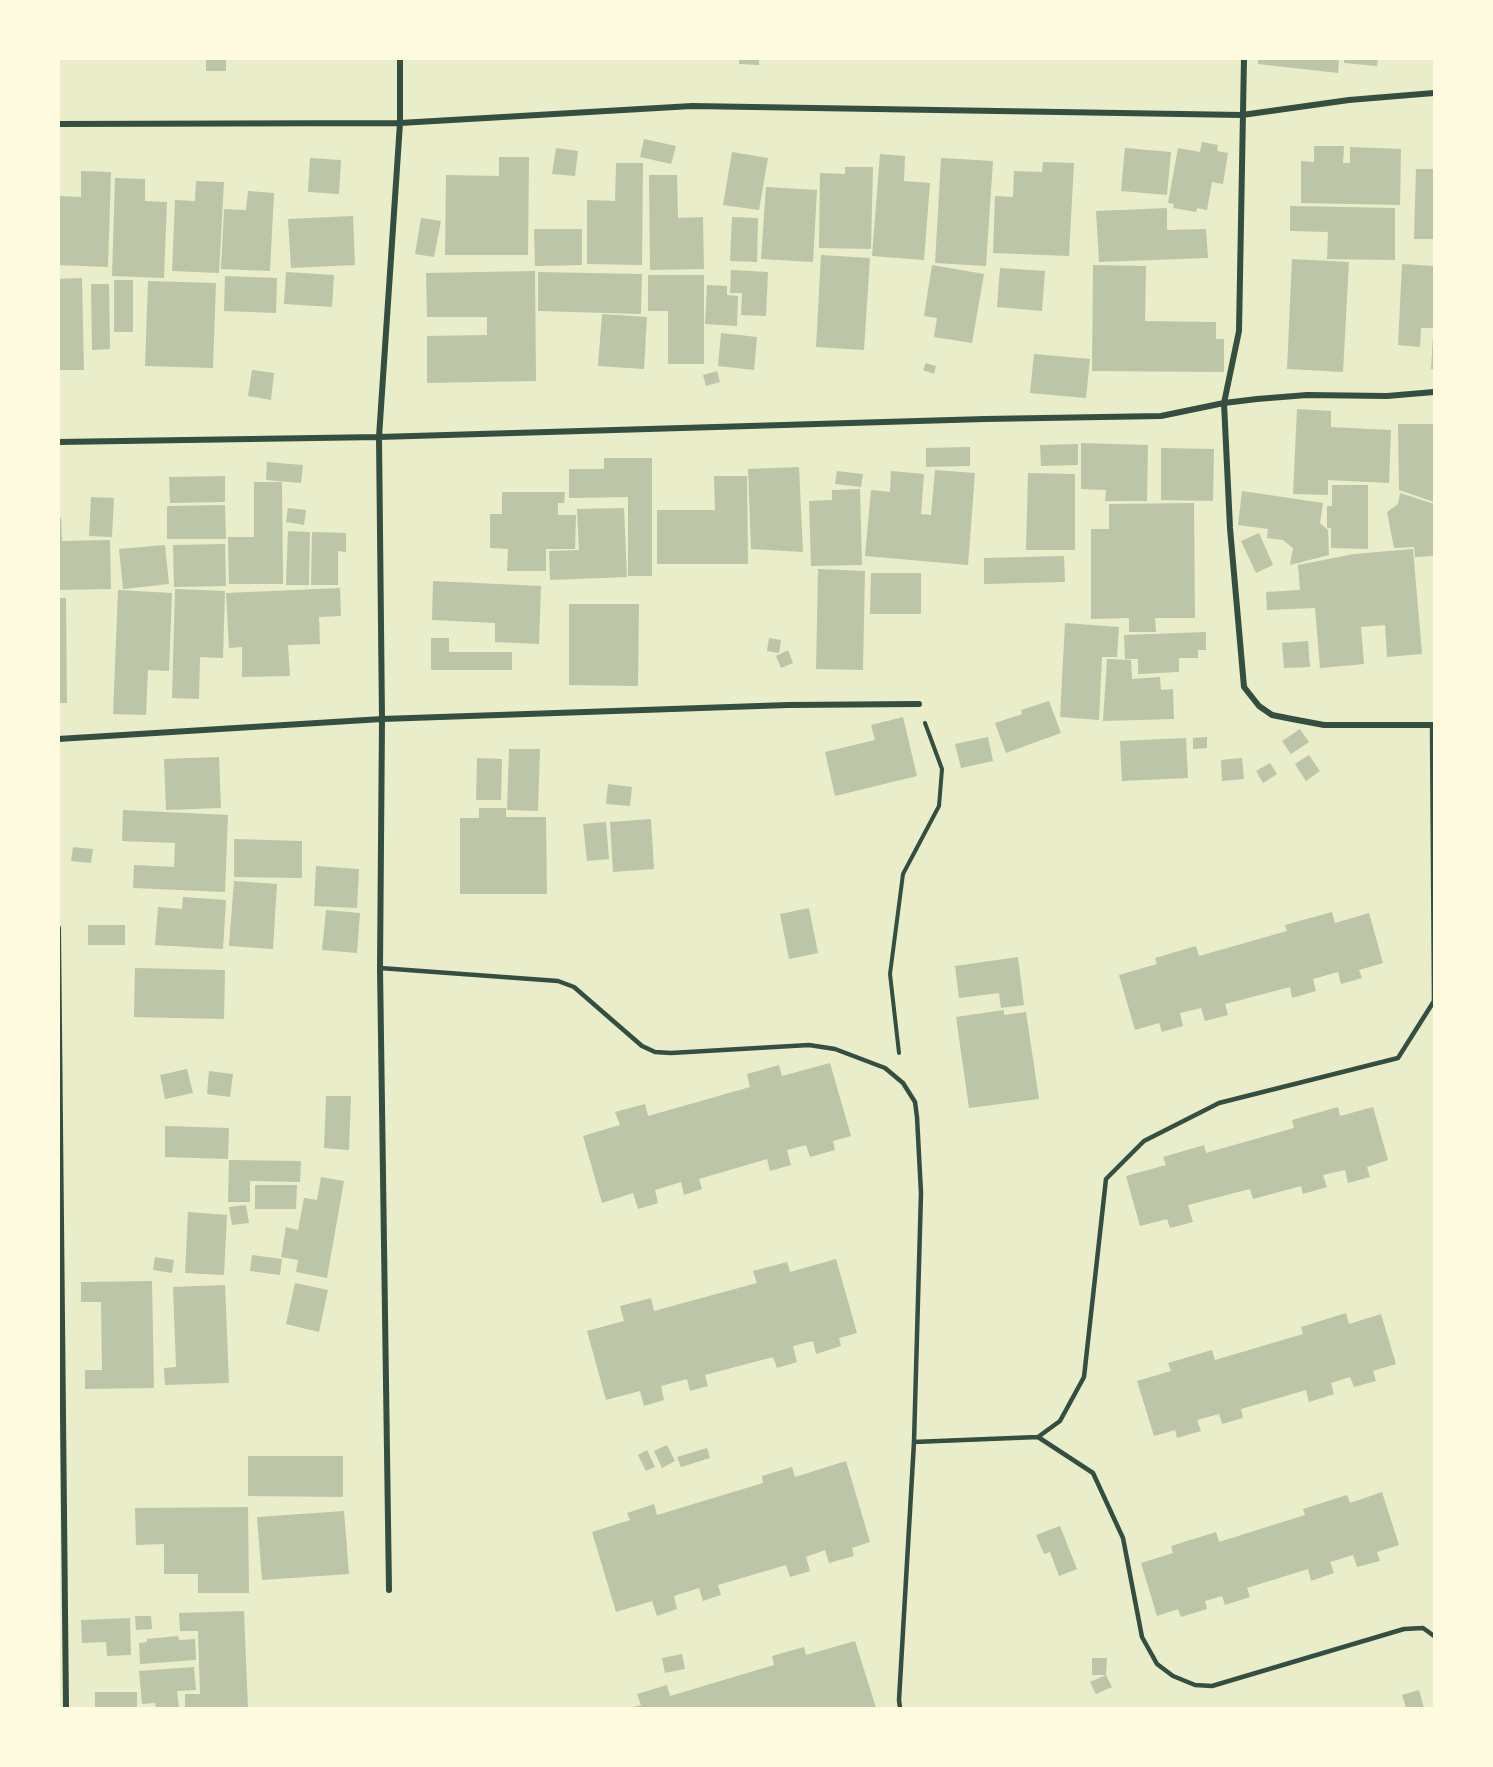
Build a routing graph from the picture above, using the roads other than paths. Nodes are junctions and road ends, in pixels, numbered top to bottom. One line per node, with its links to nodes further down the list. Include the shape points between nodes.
1 (400, 58): 5 (street)
2 (1244, 58): 4 (street)
3 (1434, 93): 4 (street)
4 (1242, 115): 5 (street, via 692,106); 8 (street, via 1239,331)
5 (400, 123): 6 (street); 9 (street)
6 (58, 124)
7 (1434, 392): 8 (street, via 1307,395)
8 (1224, 403): 9 (street, via 1161,416); 13 (street, via 1244,687 1272,715 1324,725)
9 (379, 437): 10 (street); 12 (street)
10 (58, 442)
11 (919, 704): 12 (street)
12 (382, 719): 14 (street); 16 (street)
13 (1433, 725): 17 (lane, via 1434,1001 1398,1058 1219,1103 1144,1141 1106,1179 1084,1377 1060,1421)
14 (58, 739)
15 (58, 928): 21 (street)
16 (380, 968): 18 (lane, via 558,981 574,987 642,1046 655,1052 808,1045 835,1049 885,1068 903,1083 915,1102 921,1193); 19 (street)
17 (1038, 1437): 18 (lane); 20 (lane, via 1093,1473 1123,1538 1142,1637 1157,1664 1173,1676 1195,1685 1212,1686 1404,1629 1423,1628)
18 (914, 1442): 22 (lane)
19 (389, 1590)
20 (1434, 1636)
21 (66, 1708)
22 (900, 1708)

